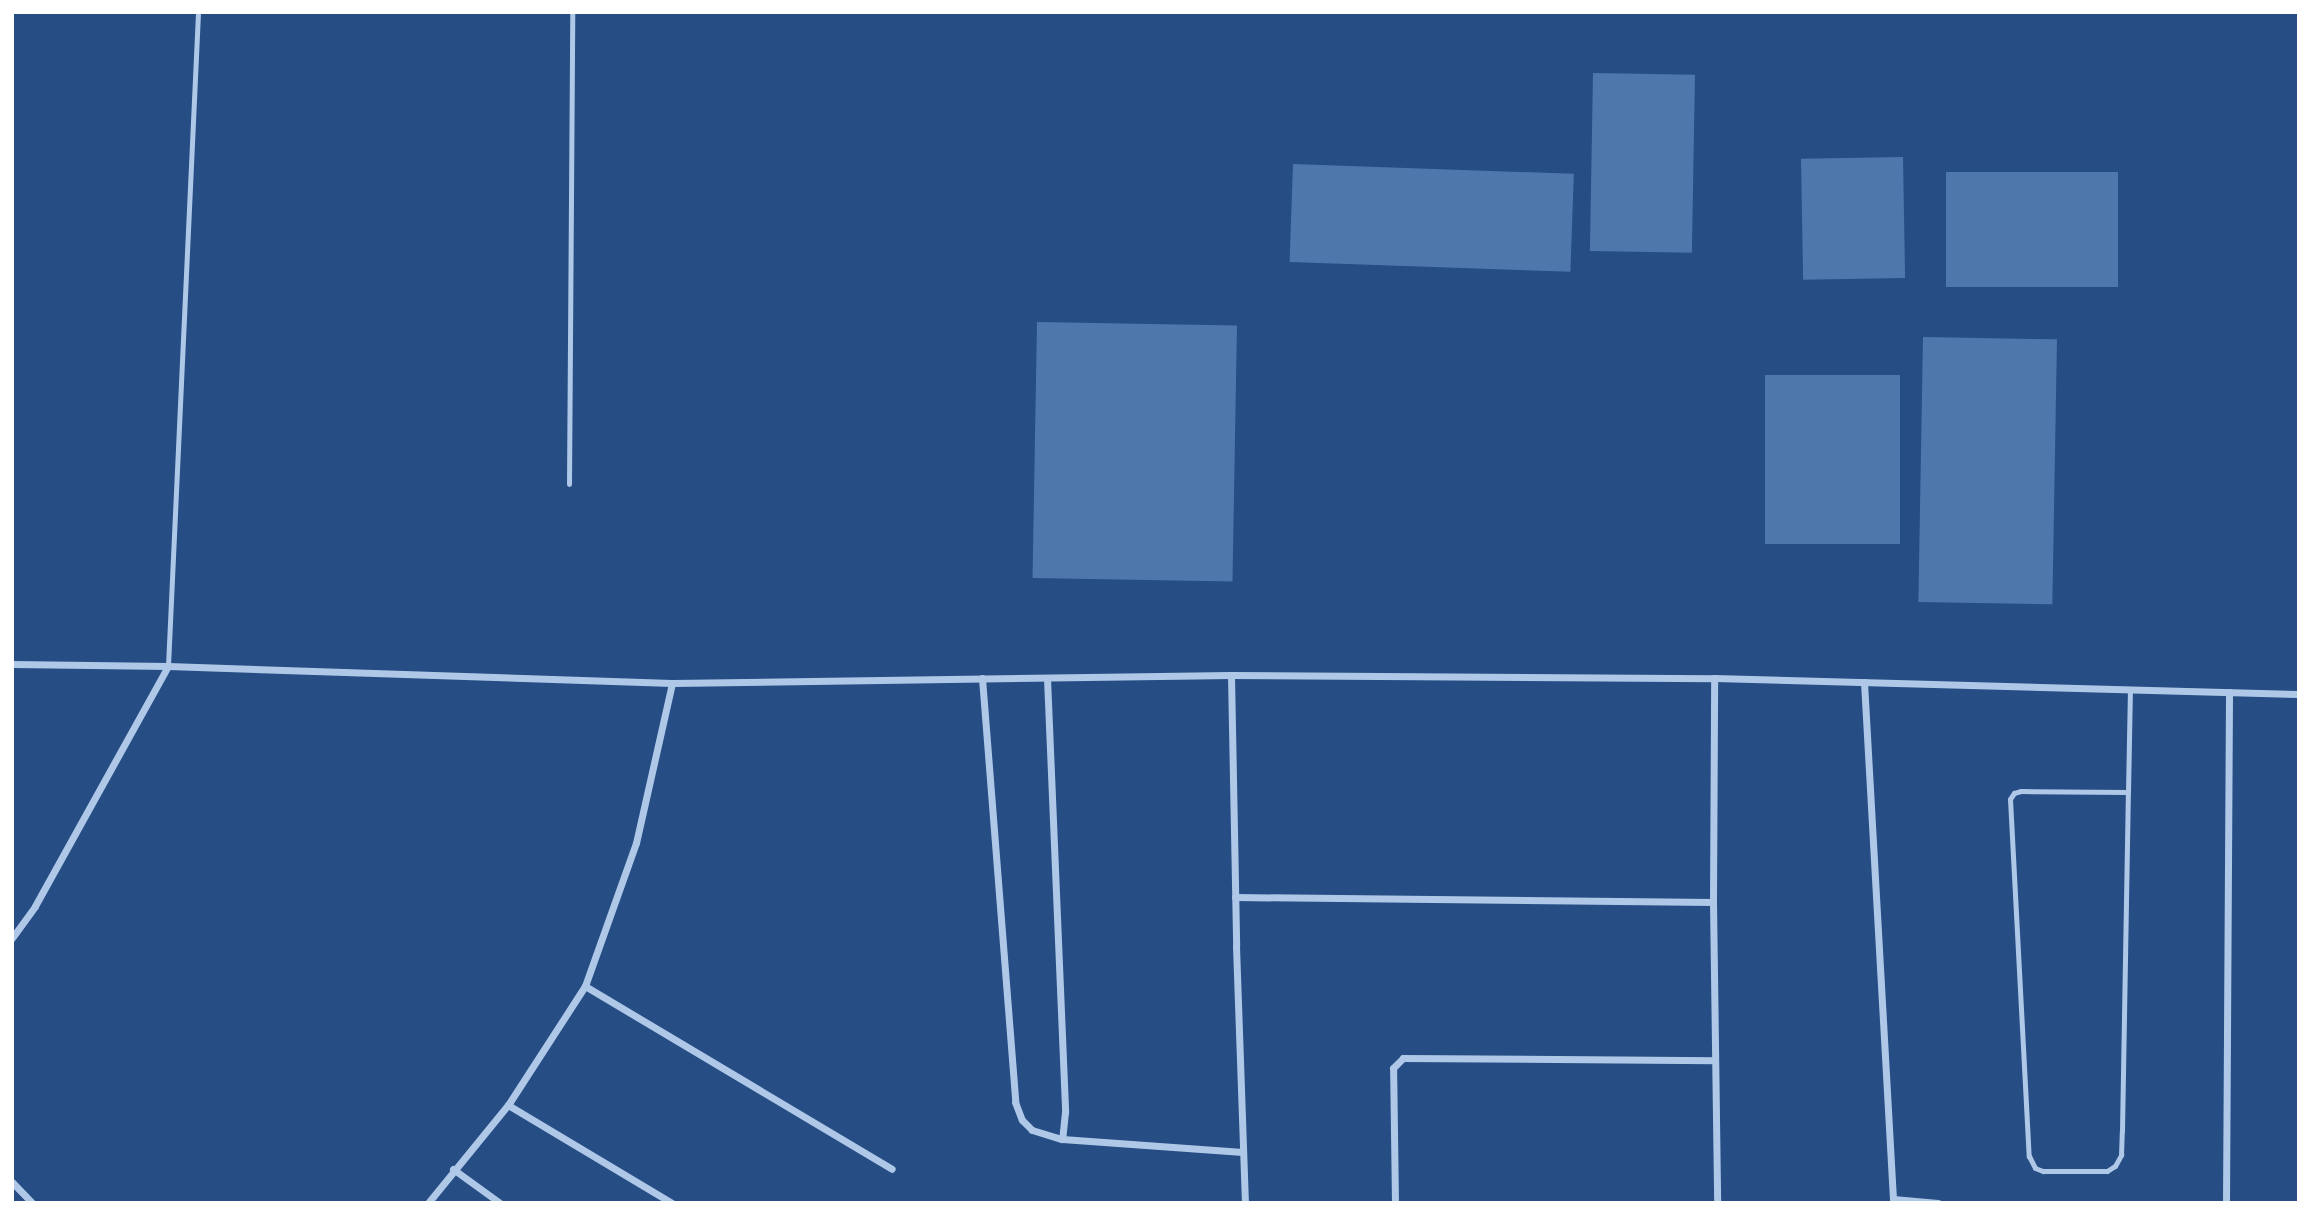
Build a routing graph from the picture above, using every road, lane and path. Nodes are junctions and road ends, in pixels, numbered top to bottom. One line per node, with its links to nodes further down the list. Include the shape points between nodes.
1 (198, 12): 5 (lane)
2 (572, 12): 3 (lane)
3 (569, 484)
4 (12, 664): 5 (street)
5 (169, 666): 11 (street); 18 (street, via 35,906)
6 (1231, 675): 8 (street); 9 (street); 16 (street)
7 (982, 678): 8 (street); 11 (street); 22 (street, via 1015,1102 1032,1130)
8 (1047, 678): 22 (street, via 1065,1112)
9 (1714, 678): 10 (street); 17 (street)
10 (1864, 682): 12 (street); 27 (street)
11 (672, 683): 19 (street, via 636,843)
12 (2130, 689): 13 (street); 15 (lane)
13 (2230, 692): 14 (street); 36 (street)
14 (2299, 694)
15 (2128, 792): 15 (lane, via 2121,1155 2107,1171 2043,1171 2035,1168 2029,1156 2010,799 2021,791)
16 (1235, 897): 17 (street); 23 (street)
17 (1713, 902): 20 (street)
18 (12, 938)
19 (585, 986): 21 (street); 25 (street)
20 (1715, 1060): 33 (street, via 1403,1058 1393,1068); 34 (street)
21 (508, 1105): 24 (street); 31 (street)
22 (1062, 1139): 23 (street)
23 (1243, 1152): 32 (street)
24 (453, 1169): 29 (street); 30 (street)
25 (892, 1170)
26 (12, 1182): 28 (street)
27 (1893, 1201): 35 (street)
28 (32, 1203)
29 (428, 1203)
30 (500, 1203)
31 (672, 1203)
32 (1245, 1203)
33 (1395, 1203)
34 (1717, 1203)
35 (1938, 1203)
36 (2226, 1203)

